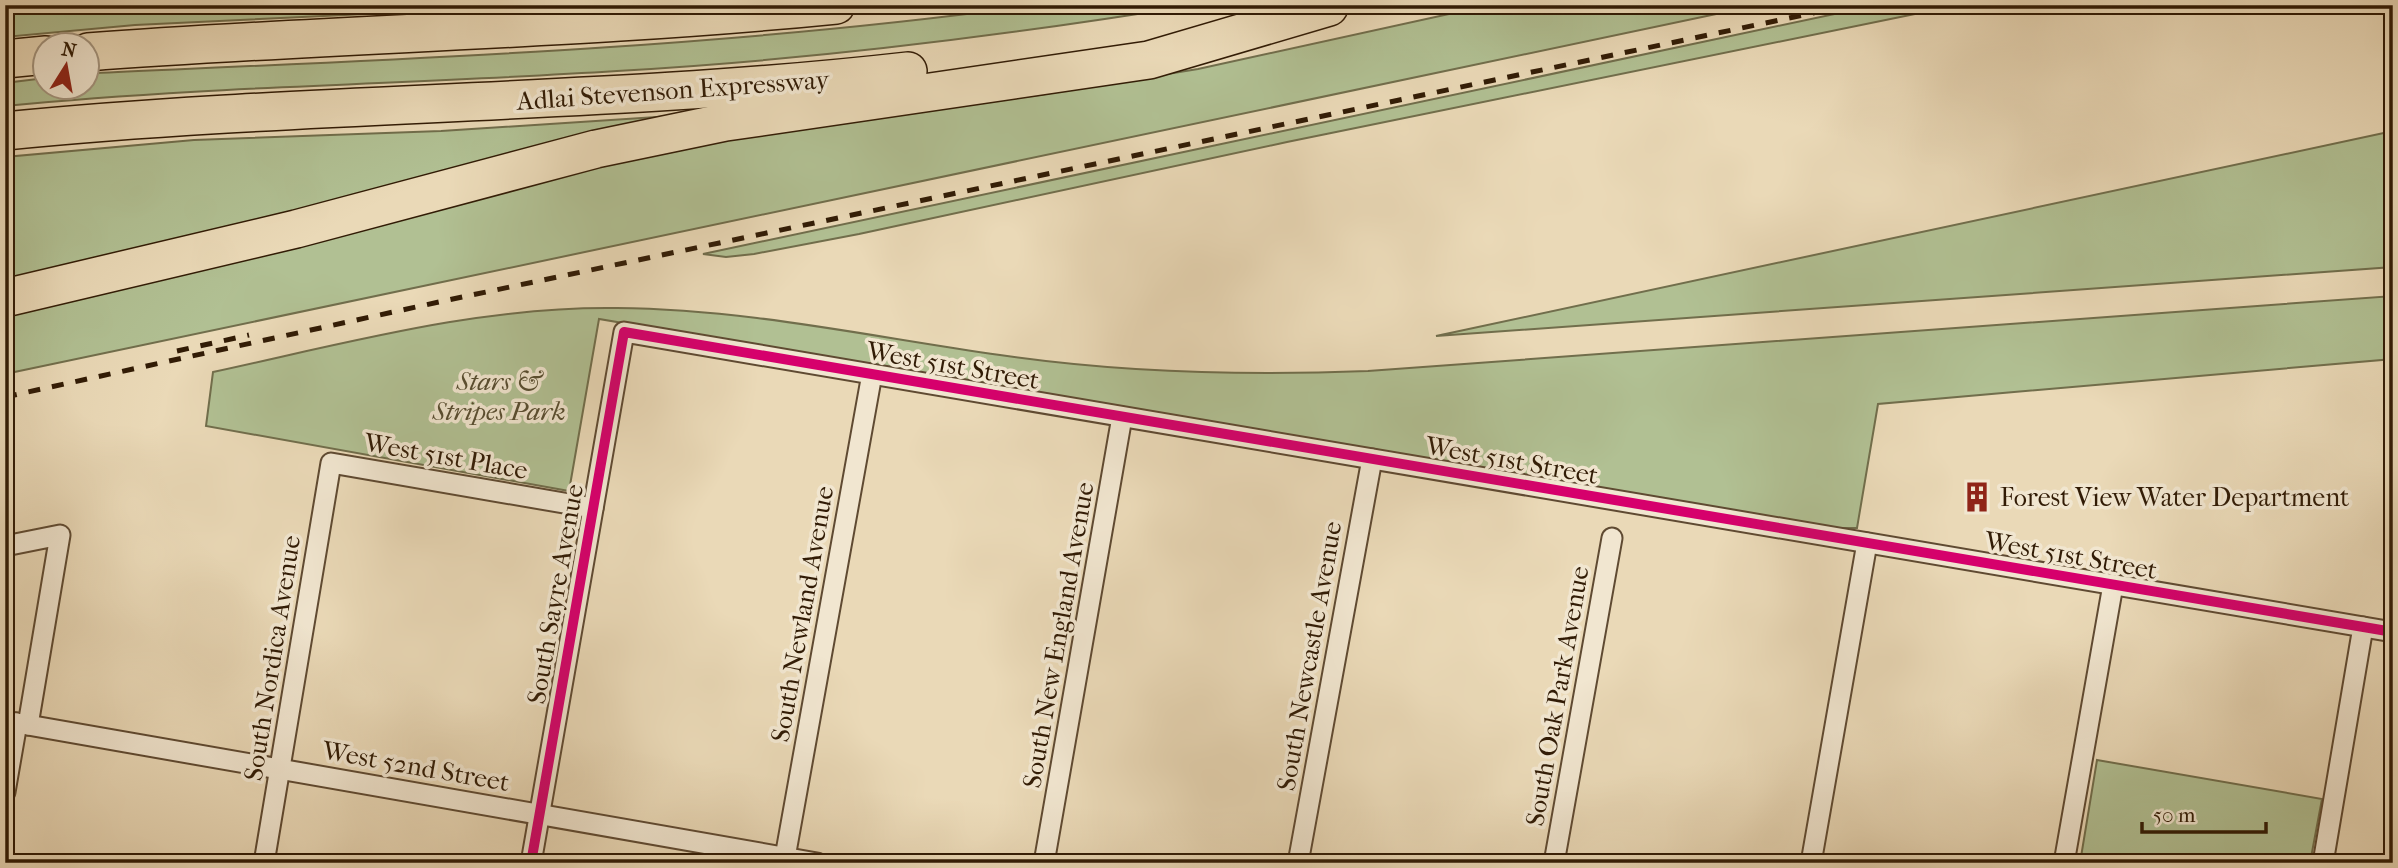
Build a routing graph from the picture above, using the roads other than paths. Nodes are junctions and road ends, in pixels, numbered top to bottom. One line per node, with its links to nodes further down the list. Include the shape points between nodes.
1 (836, 5): 3 (highway, via 693,20)
2 (1332, 6): 6 (highway, Adlai Stevenson Expressway, via 994,61 821,80); 7 (highway, via 1149,60 726,122 596,149 296,229)
3 (102, 51)
4 (32, 56): 5 (highway)
5 (5, 59)
6 (5, 131)
7 (5, 298)
8 (624, 332): 9 (street, West 51st Street); 13 (street, South Sayre Avenue)
9 (872, 374): 10 (street, West 51st Street); 24 (street, South Newland Avenue)
10 (1122, 417): 11 (street, West 51st Street); 28 (street, South New England Avenue)
11 (1372, 459): 15 (street, West 51st Street); 29 (street, South Newcastle Avenue)
12 (331, 463): 13 (street, West 51st Place); 21 (street, South Nordica Avenue)
13 (593, 509): 23 (street, South Sayre Avenue)
14 (1612, 538): 30 (street, South Oak Park Avenue)
15 (1867, 543): 17 (street, West 51st Street); 31 (street)
16 (5, 546): 20 (street, via 60,535)
17 (2113, 584): 18 (street, West 51st Street); 32 (street)
18 (2363, 627): 19 (street, West 51st Street); 33 (street)
19 (2393, 632)
20 (17, 723): 21 (street, West 52nd Street); 22 (street)
21 (280, 769): 23 (street, West 52nd Street); 25 (street, South Nordica Avenue)
22 (5, 792)
23 (540, 814): 24 (street, West 52nd Street); 26 (street, South Sayre Avenue)
24 (784, 860): 27 (street, West 52nd Street)
25 (264, 863)
26 (531, 863)
27 (817, 863)
28 (1044, 863)
29 (1297, 863)
30 (1554, 863)
31 (1811, 863)
32 (2064, 863)
33 (2323, 863)

